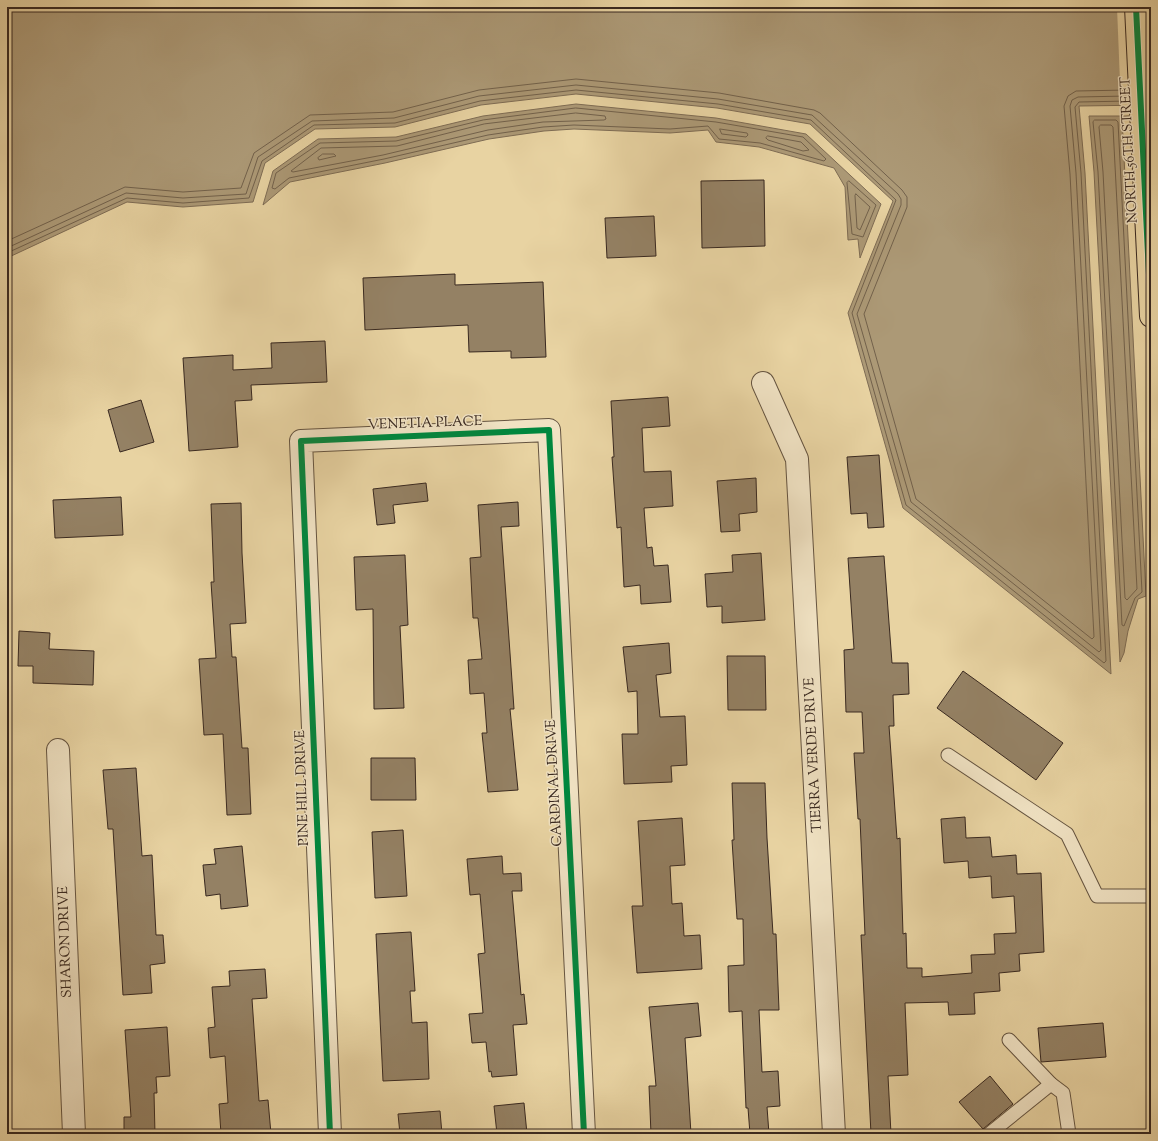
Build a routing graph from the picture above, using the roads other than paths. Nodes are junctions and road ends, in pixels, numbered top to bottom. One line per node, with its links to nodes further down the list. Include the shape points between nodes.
1 (1136, 7): 2 (main road, NORTH 56TH STREET)
2 (1151, 316)
3 (763, 383): 14 (street, TIERRA VERDE DRIVE, via 798,459)
4 (549, 430): 5 (street, VENETIA PLACE); 13 (street, CARDINAL DRIVE)
5 (301, 441): 12 (street, PINE HILL DRIVE)
6 (58, 750): 11 (street, SHARON DRIVE)
7 (948, 755): 8 (lane, via 1067,834 1097,896)
8 (1151, 896)
9 (1009, 1040): 10 (lane)
10 (1051, 1084): 15 (lane); 16 (lane, via 1063,1093)
11 (74, 1134)
12 (330, 1134)
13 (584, 1134)
14 (834, 1134)
15 (989, 1134)
16 (1069, 1134)

